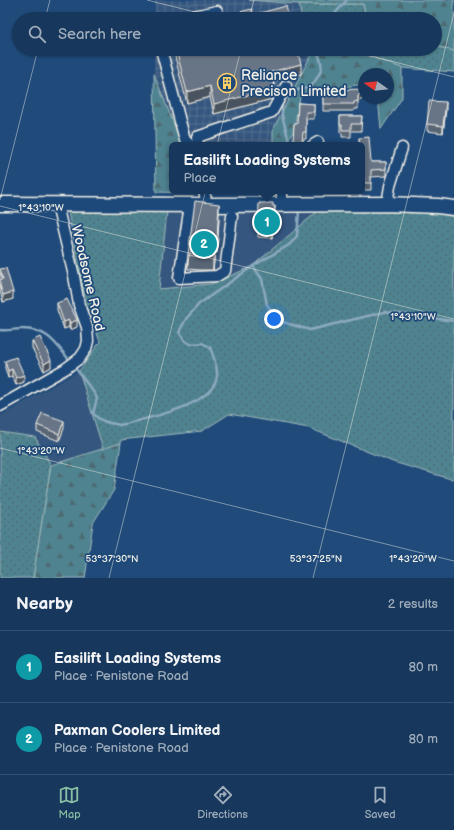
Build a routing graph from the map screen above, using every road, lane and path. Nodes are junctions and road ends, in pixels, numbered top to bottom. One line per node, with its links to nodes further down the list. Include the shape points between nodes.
1 (216, 11): 2 (street)
2 (211, 12)
3 (163, 56): 5 (street)
4 (286, 86): 6 (street, via 272,112 197,137)
5 (187, 142)
6 (198, 142)
7 (402, 148): 11 (street)
8 (204, 194): 14 (street)
9 (282, 198): 11 (highway); 14 (highway)
10 (0, 204): 12 (highway)
11 (387, 204): 15 (highway)
12 (57, 205): 13 (highway); 17 (street, Woodsome Road, via 79,305 87,327 88,341 80,358)
13 (190, 205): 14 (highway); 16 (street, via 179,278 217,276 224,271)
14 (206, 205)
15 (454, 208)
16 (232, 216)
17 (0, 406)

